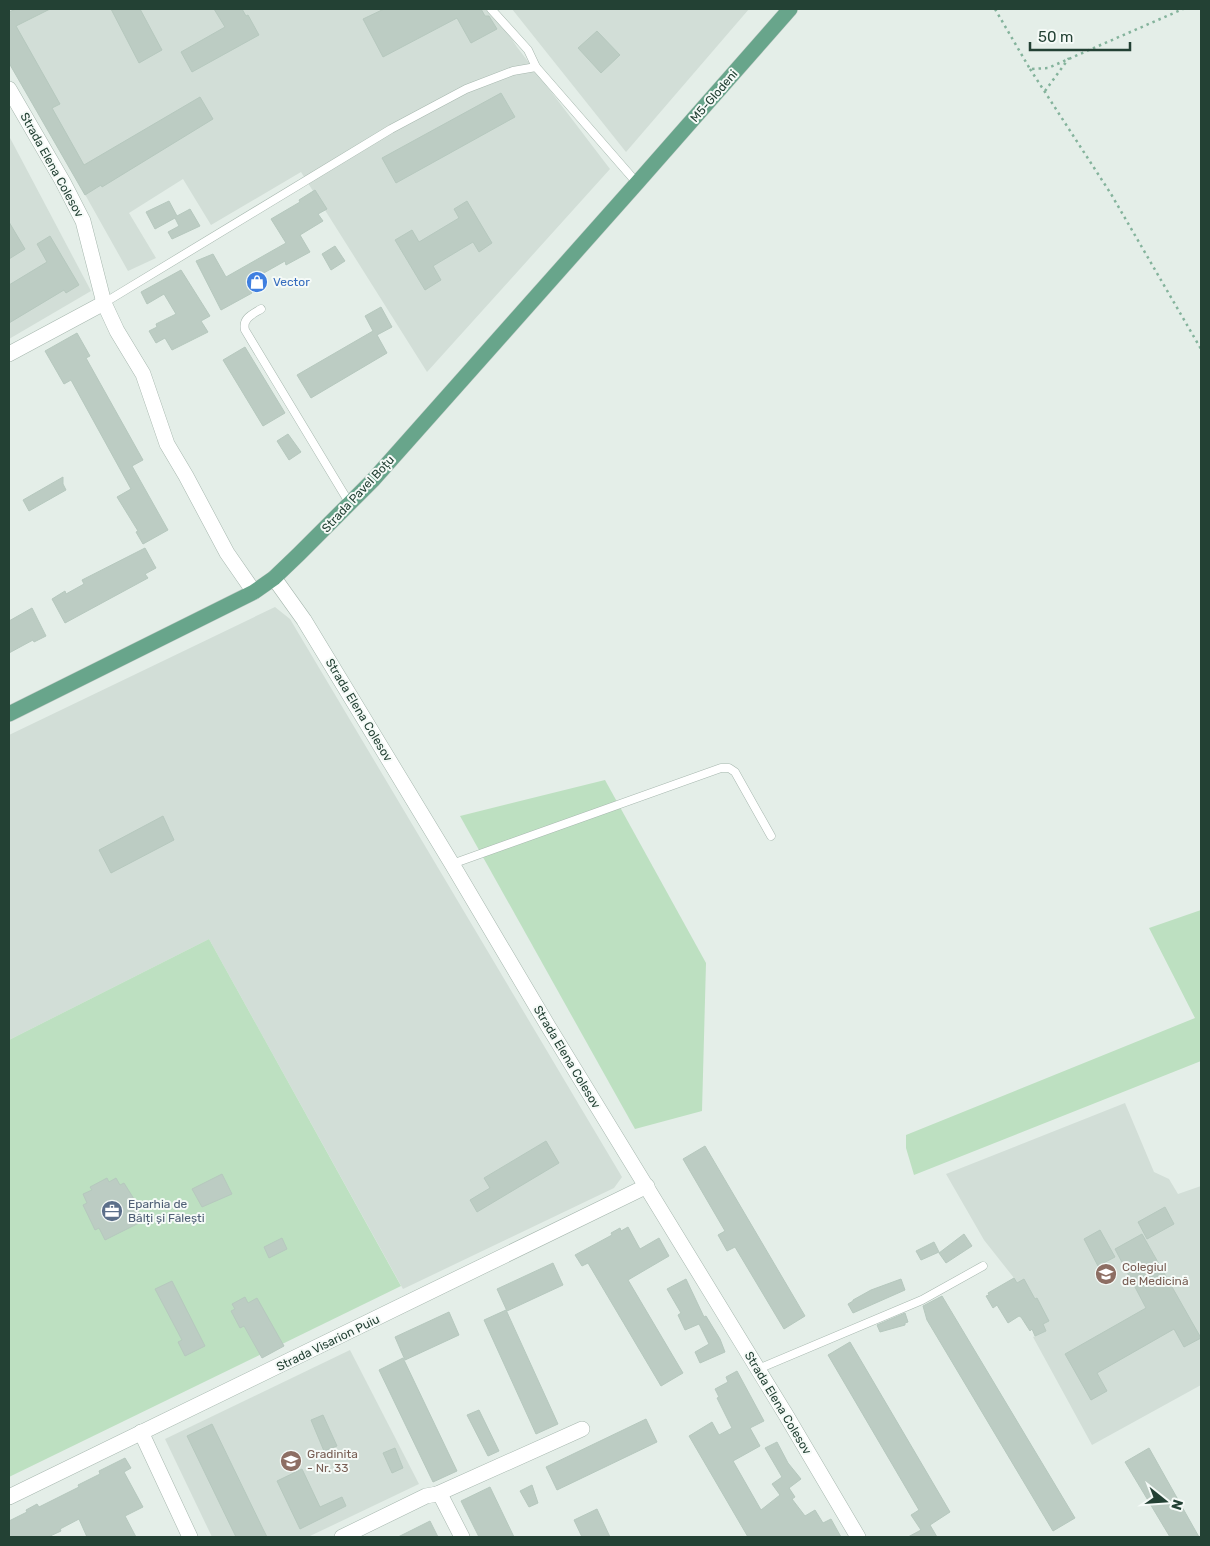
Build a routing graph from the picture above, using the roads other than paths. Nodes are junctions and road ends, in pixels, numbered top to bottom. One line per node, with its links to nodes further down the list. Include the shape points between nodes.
1 (491, 9): 3 (lane, via 528,50)
2 (790, 9): 5 (main road, M5-Glodeni)
3 (536, 67): 5 (lane); 6 (lane, via 513,71 466,89 391,129)
4 (9, 89): 6 (street, Strada Elena Colesov, via 83,221)
5 (637, 183): 9 (main road, Strada Pavel Boțu)
6 (104, 303): 8 (street); 11 (street, Strada Elena Colesov, via 116,332 143,374 166,444 227,554)
7 (262, 308): 9 (lane, via 247,318 244,326)
8 (9, 354)
9 (350, 504): 10 (main road, Strada Pavel Boțu)
10 (274, 578): 11 (main road, Strada Pavel Boțu); 14 (street, Strada Elena Colesov, via 304,620)
11 (254, 592): 12 (main road, Strada Pavel Boțu)
12 (9, 714)
13 (771, 836): 14 (lane, via 735,772 721,768)
14 (452, 864): 15 (street, Strada Elena Colesov)
15 (647, 1186): 17 (street, Strada Elena Colesov); 19 (street, Strada Visarion Puiu)
16 (983, 1266): 17 (lane, via 922,1300)
17 (758, 1369): 25 (street, Strada Elena Colesov)
18 (582, 1428): 20 (street)
19 (141, 1432): 21 (street, Strada Visarion Puiu); 22 (street)
20 (436, 1494): 23 (street); 24 (street, via 442,1498)
21 (9, 1497)
22 (190, 1537)
23 (342, 1537)
24 (462, 1537)
25 (858, 1537)

